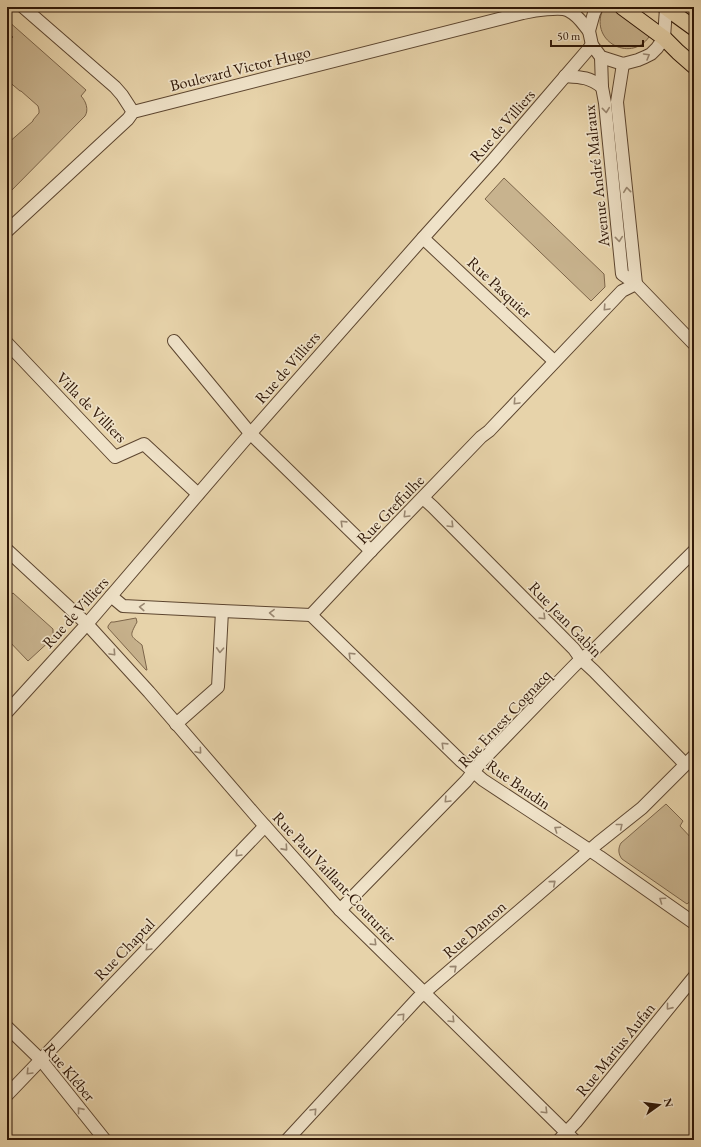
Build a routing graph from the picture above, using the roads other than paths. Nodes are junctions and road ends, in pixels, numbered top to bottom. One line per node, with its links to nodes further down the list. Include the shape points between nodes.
1 (23, 7): 15 (street, via 114,87)
2 (666, 8): 6 (main road); 8 (street)
3 (594, 9): 7 (street)
4 (525, 10): 7 (street, Boulevard Victor Hugo, via 565,9 577,17); 15 (street, Boulevard Victor Hugo)
5 (626, 10): 8 (main road)
6 (694, 28)
7 (589, 31): 9 (street)
8 (664, 38): 11 (street, one-way to 8, via 651,54); 12 (main road)
9 (592, 45): 10 (street); 13 (street, Rue de Villiers)
10 (600, 57): 11 (street); 14 (street, Avenue André Malraux)
11 (623, 64): 18 (street, Avenue André Malraux, one-way to 11, via 617,102)
12 (694, 66)
13 (566, 76): 14 (street, via 594,81); 17 (street, Rue de Villiers)
14 (602, 88): 18 (street, Avenue André Malraux, one-way to 18, via 622,274)
15 (133, 112): 16 (street)
16 (7, 231)
17 (423, 238): 22 (street, Rue Pasquier); 23 (street, Rue de Villiers)
18 (636, 284): 21 (street, Avenue André Malraux); 22 (street, Rue Greffulhe, one-way to 22, via 622,291)
19 (174, 341): 23 (street)
20 (7, 343): 24 (street, Villa de Villiers, via 116,457 144,444)
21 (694, 344)
22 (554, 361): 25 (street, Rue Greffulhe, one-way to 25)
23 (250, 433): 24 (street, Rue de Villiers); 27 (street, one-way to 23)
24 (198, 494): 29 (street, Rue de Villiers)
25 (423, 498): 27 (street, Rue Greffulhe, one-way to 27); 33 (street, Rue Jean Gabin, one-way to 33, via 574,648)
26 (7, 550): 32 (street, Rue Paul Vaillant-Couturier)
27 (371, 551): 31 (street, Rue Greffulhe)
28 (694, 551): 33 (street, Rue Ernest Cognacq, via 594,650)
29 (111, 596): 30 (street, one-way to 29, via 123,606); 32 (street, Rue de Villiers)
30 (222, 612): 31 (street, one-way to 30); 35 (street, one-way to 35, via 218,687)
31 (311, 615): 37 (street, Rue Baudin, one-way to 31)
32 (87, 624): 34 (street, Rue de Villiers); 35 (street, Rue Paul Vaillant-Couturier, one-way to 35)
33 (581, 659): 36 (street, Rue Jean Gabin); 37 (street, Rue Ernest Cognacq)
34 (7, 712)
35 (176, 724): 38 (street, Rue Paul Vaillant-Couturier, one-way to 38)
36 (690, 760): 39 (street, Rue Danton, one-way to 36, via 642,808)
37 (473, 771): 39 (street, Rue Baudin, one-way to 37); 40 (street, Rue Ernest Cognacq, one-way to 40)
38 (265, 826): 40 (street, Rue Paul Vaillant-Couturier, one-way to 40); 45 (street, Rue Chaptal, one-way to 45)
39 (590, 851): 41 (street, Rue Baudin, one-way to 39); 43 (street, Rue Danton, one-way to 39)
40 (340, 910): 43 (street, Rue Paul Vaillant-Couturier, one-way to 43)
41 (694, 923)
42 (694, 977): 48 (street, Rue Marius Aufan, one-way to 48)
43 (424, 993): 48 (street, Rue Paul Vaillant-Couturier, one-way to 48); 49 (street, Rue Danton, one-way to 43)
44 (7, 1027): 45 (street, Rue Kléber)
45 (41, 1060): 46 (street, Rue Chaptal, one-way to 46); 47 (street, Rue Kléber, one-way to 45)
46 (7, 1095)
47 (98, 1137)
48 (566, 1138)
49 (287, 1140)

